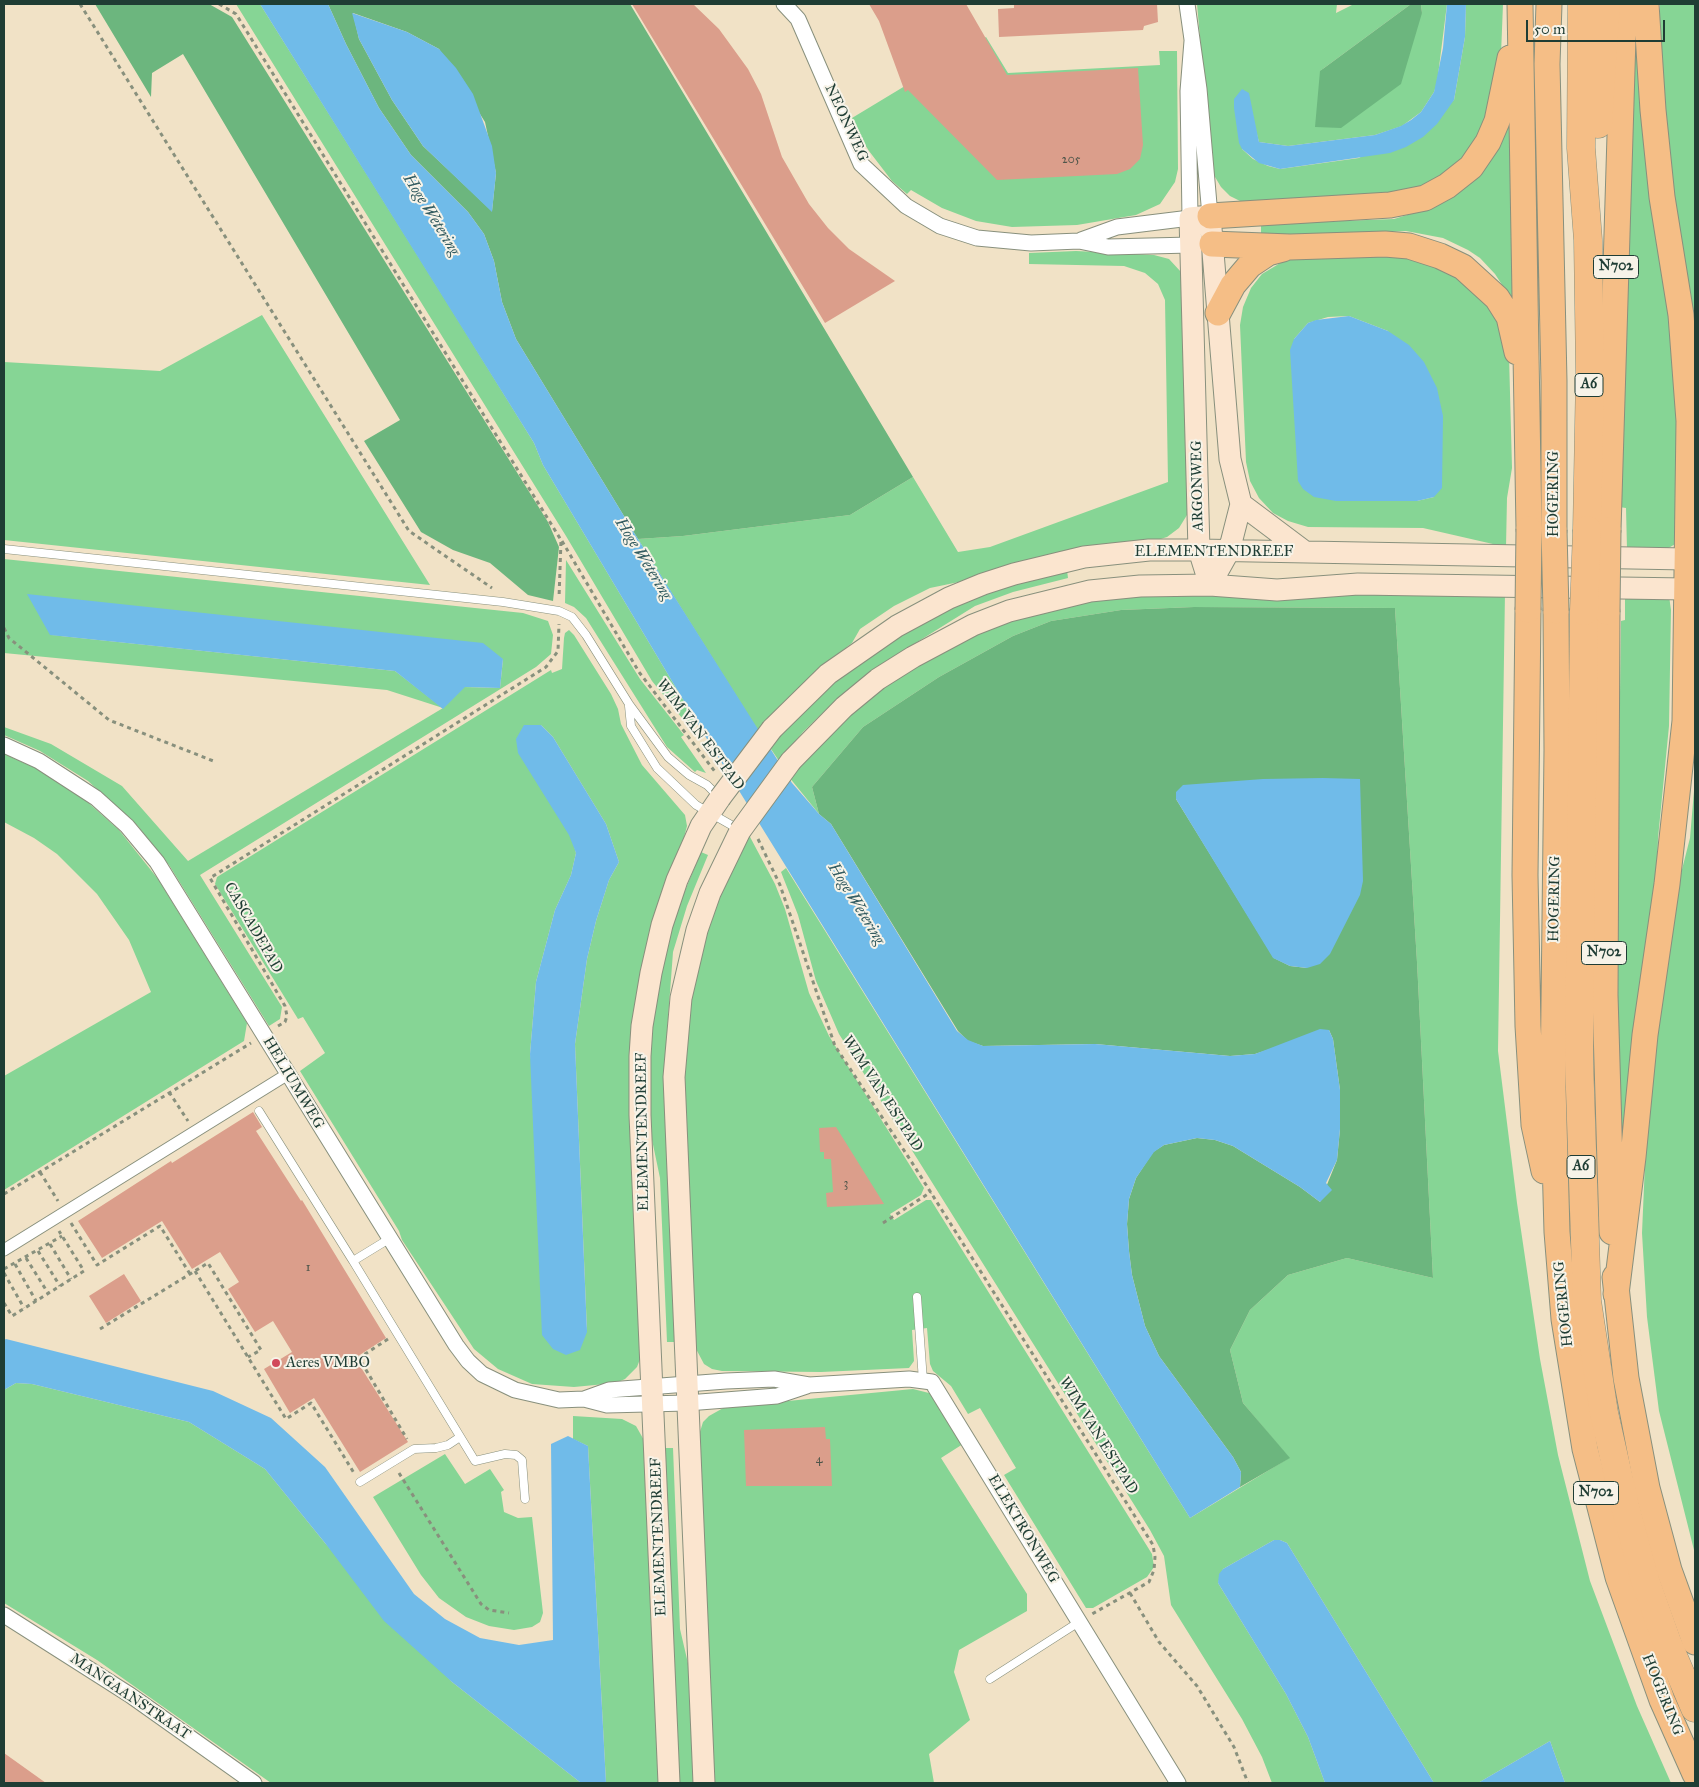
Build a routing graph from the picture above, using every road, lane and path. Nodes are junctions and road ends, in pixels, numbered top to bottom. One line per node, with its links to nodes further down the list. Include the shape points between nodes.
1 (80, 4): 29 (path, via 409,531 490,585)
2 (219, 4): 21 (path, WIM VAN ESTPAD, via 236,14)
3 (784, 4): 14 (street, NEONWEG, via 798,19 861,164 906,206 940,226 977,238 1031,243)
4 (1187, 4): 11 (street, ARGONWEG)
5 (1520, 4): 12 (highway, N702, via 1497,121 1471,167 1448,186 1425,198 1390,205); 18 (highway, N702)
6 (1549, 4): 49 (highway, HOGERING / N702, bridge, via 1557,750 1553,1087)
7 (1582, 4): 13 (highway, A6, via 1581,148)
8 (1606, 4): 13 (highway, A6)
9 (1624, 4): 20 (highway, N702)
10 (1646, 4): 26 (highway, N702, via 1659,168 1681,315 1689,421)
11 (1192, 41): 12 (street, ARGONWEG, via 1199,90); 12 (street, ARGONWEG, via 1188,91)
12 (1200, 217): 14 (street, NEONWEG, via 1118,228); 15 (main road, ARGONWEG)
13 (1588, 240): 20 (highway, A6)
14 (1080, 241): 15 (street, NEONWEG, via 1108,247)
15 (1202, 245): 16 (highway, N702); 17 (main road, ARGONWEG); 23 (main road, ARGONWEG)
16 (1290, 247): 17 (highway, N702, via 1268,253 1250,265); 18 (highway, N702, via 1409,246 1463,267 1483,283 1509,317 1515,337)
17 (1218, 313): 19 (main road, ARGONWEG, via 1230,459)
18 (1529, 441): 49 (highway, N702, bridge, via 1525,875 1528,1026 1534,1125)
19 (1241, 504): 24 (main road, ARGONWEG); 25 (main road)
20 (1597, 530): 31 (highway, A6, bridge)
21 (561, 540): 30 (path); 36 (path, WIM VAN ESTPAD)
22 (4, 549): 29 (lane)
23 (1199, 550): 24 (main road, ELEMENTENDREEF); 27 (main road, ARGONWEG); 36 (main road, ELEMENTENDREEF, bridge, via 1149,550 1084,557 1014,574 949,598 897,626 828,674 772,729)
24 (1228, 551): 25 (main road, ELEMENTENDREEF); 27 (main road, ARGONWEG)
25 (1305, 552): 26 (main road, ELEMENTENDREEF)
26 (1686, 559): 28 (highway, N702)
27 (1210, 585): 28 (main road, via 1277,590 1358,584); 37 (main road, bridge, via 1140,586 1043,601 973,625 913,656 844,707 791,760)
28 (1686, 590): 64 (highway, N702, via 1685,721)
29 (503, 602): 30 (lane)
30 (559, 611): 33 (lane, via 572,617 586,635); 38 (path, CASCADEPAD, via 558,651 546,667 210,878 287,1011 285,1022)
31 (1596, 612): 64 (highway, N702); 86 (highway, A6, via 1579,1059 1587,1301 1604,1413 1628,1516 1645,1580)
32 (4, 628): 35 (path, via 9,638 109,720)
33 (629, 704): 36 (lane, via 668,756 689,775 707,785); 36 (lane, via 632,726 657,768 675,788 696,805)
34 (4, 745): 38 (street, HELIUMWEG, via 67,777 127,826 157,862)
35 (216, 762)
36 (716, 796): 37 (lane); 74 (main road, ELEMENTENDREEF, via 677,880 662,925 642,1026 640,1115)
37 (748, 832): 44 (path, WIM VAN ESTPAD, via 780,885 835,1046); 73 (main road, via 710,893 686,971 676,1036 674,1077)
38 (264, 1035): 39 (street, HELIUMWEG); 40 (path, CASCADEPAD)
39 (288, 1074): 42 (street); 51 (street, HELIUMWEG)
40 (169, 1092): 42 (path); 43 (path, CASCADEPAD)
41 (259, 1111): 56 (lane)
42 (195, 1132): 46 (street)
43 (40, 1172): 45 (path, CASCADEPAD); 46 (path)
44 (931, 1192): 48 (path); 80 (path, WIM VAN ESTPAD, via 1153,1545 1156,1558 1149,1582)
45 (4, 1194)
46 (65, 1212): 47 (street); 60 (path, via 96,1264 160,1226)
47 (52, 1220): 50 (path); 53 (street)
48 (883, 1223)
49 (1557, 1232): 87 (highway, HOGERING / N702, via 1573,1386 1601,1516 1641,1643)
50 (62, 1236): 52 (path); 61 (path, via 84,1271)
51 (389, 1239): 56 (lane); 74 (street, HELIUMWEG, via 456,1345 482,1374 515,1390 559,1400 584,1399 607,1405)
52 (50, 1244): 54 (path); 61 (path)
53 (4, 1250)
54 (38, 1251): 55 (path); 62 (path)
55 (26, 1258): 57 (path); 63 (path)
56 (352, 1261): 70 (lane)
57 (15, 1264): 58 (path); 66 (path)
58 (4, 1271): 68 (path)
59 (195, 1271): 60 (path); 71 (path); 71 (path, via 208,1263 261,1350)
60 (190, 1274): 69 (path)
61 (72, 1279): 62 (path)
62 (60, 1286): 63 (path)
63 (48, 1293): 66 (path)
64 (1616, 1294): 84 (highway, N702, via 1626,1378 1647,1488 1669,1570)
65 (917, 1297): 72 (lane)
66 (36, 1301): 68 (path)
67 (4, 1302): 68 (path, via 12,1316)
68 (24, 1308)
69 (100, 1329)
70 (396, 1333): 75 (lane); 76 (path, via 359,1358)
71 (248, 1357): 78 (path, via 286,1418 311,1403)
72 (923, 1381): 73 (street, via 809,1385 777,1396); 83 (street, ELEKTRONWEG, via 932,1382)
73 (686, 1393): 74 (street, HELIUMWEG); 90 (main road)
74 (653, 1395): 89 (main road, ELEMENTENDREEF)
75 (460, 1437): 76 (lane, via 448,1445); 79 (lane, via 475,1461 505,1454 519,1457 524,1467)
76 (414, 1449): 77 (lane)
77 (392, 1462): 78 (lane); 81 (path, via 481,1604 489,1610)
78 (360, 1482)
79 (525, 1499)
80 (1130, 1593): 83 (path, WIM VAN ESTPAD); 92 (path, via 1159,1642 1197,1686 1234,1747)
81 (509, 1613)
82 (4, 1615): 88 (street, MANGAANSTRAAT, via 130,1695)
83 (1079, 1622): 85 (lane); 91 (street, ELEKTRONWEG)
84 (1695, 1642)
85 (990, 1680)
86 (1695, 1708)
87 (1695, 1774)
88 (254, 1783)
89 (669, 1783)
90 (704, 1783)
91 (1178, 1783)
92 (1248, 1783)

